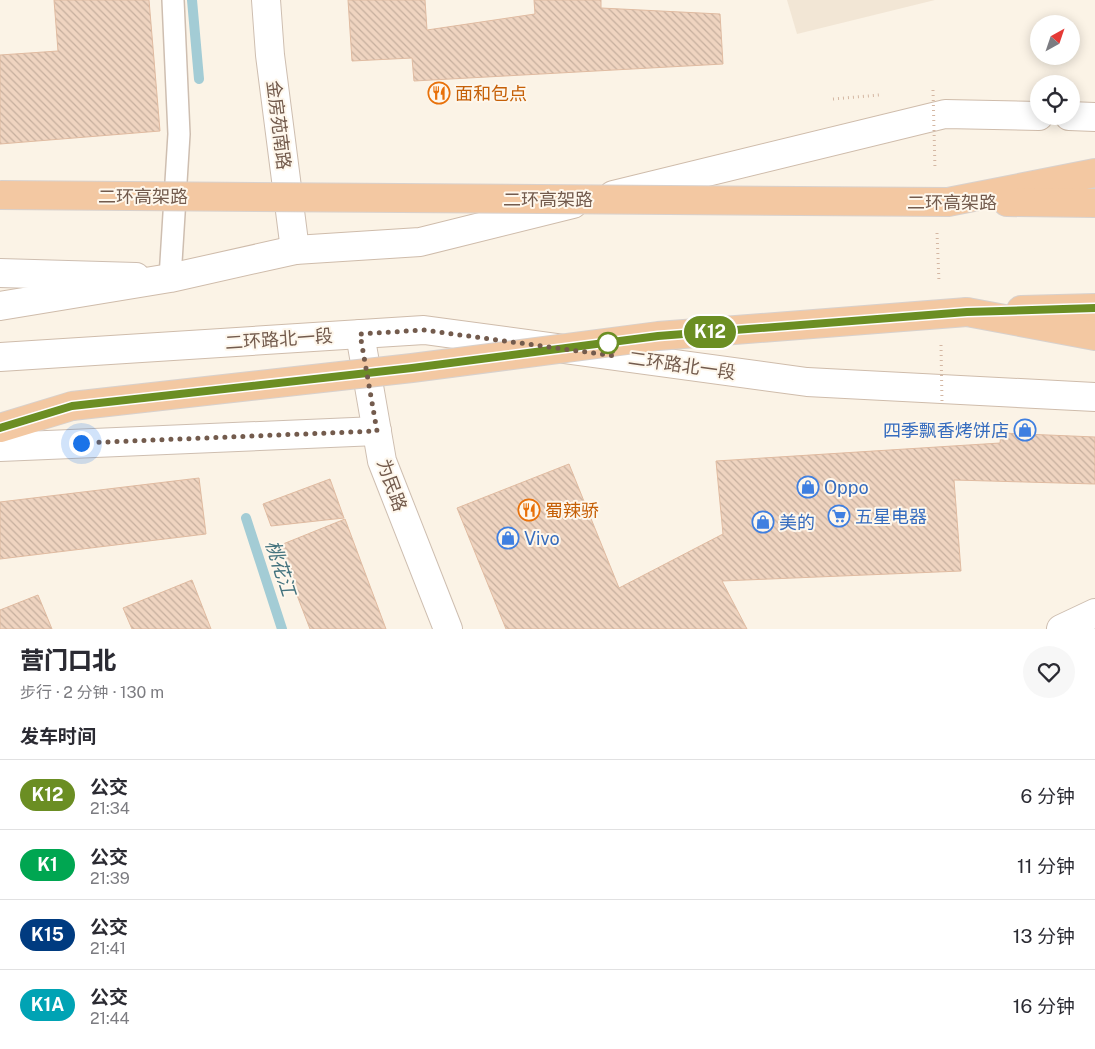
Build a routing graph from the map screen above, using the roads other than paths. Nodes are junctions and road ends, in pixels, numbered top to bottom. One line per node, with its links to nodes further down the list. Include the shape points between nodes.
1 (173, 0): 12 (lane, via 179,134)
2 (266, 0): 10 (main road, 金房苑南路)
3 (1030, 116): 10 (main road, via 945,114 420,242)
4 (1080, 116): 5 (main road)
5 (1095, 117)
6 (1095, 173): 8 (highway)
7 (0, 195): 8 (highway, 二环高架路, bridge)
8 (948, 202): 9 (highway, 二环高架路)
9 (1095, 203)
10 (295, 250): 12 (main road)
11 (0, 273): 12 (main road)
12 (170, 278): 13 (main road)
13 (0, 306)
14 (1095, 308): 15 (highway)
15 (967, 312): 17 (highway); 20 (highway, bridge, via 658,336 412,368)
16 (360, 334): 18 (main road, 二环路北一段); 19 (main road, 二环路北一段, via 424,330 806,382); 23 (main road, 为民路)
17 (1095, 336)
18 (0, 357)
19 (1095, 397)
20 (72, 406): 21 (highway); 22 (highway)
21 (0, 411)
22 (0, 428)
23 (377, 431): 24 (main road); 26 (main road, 为民路, via 382,461)
24 (0, 447)
25 (1095, 614): 27 (main road)
26 (448, 629)
27 (1061, 629)

